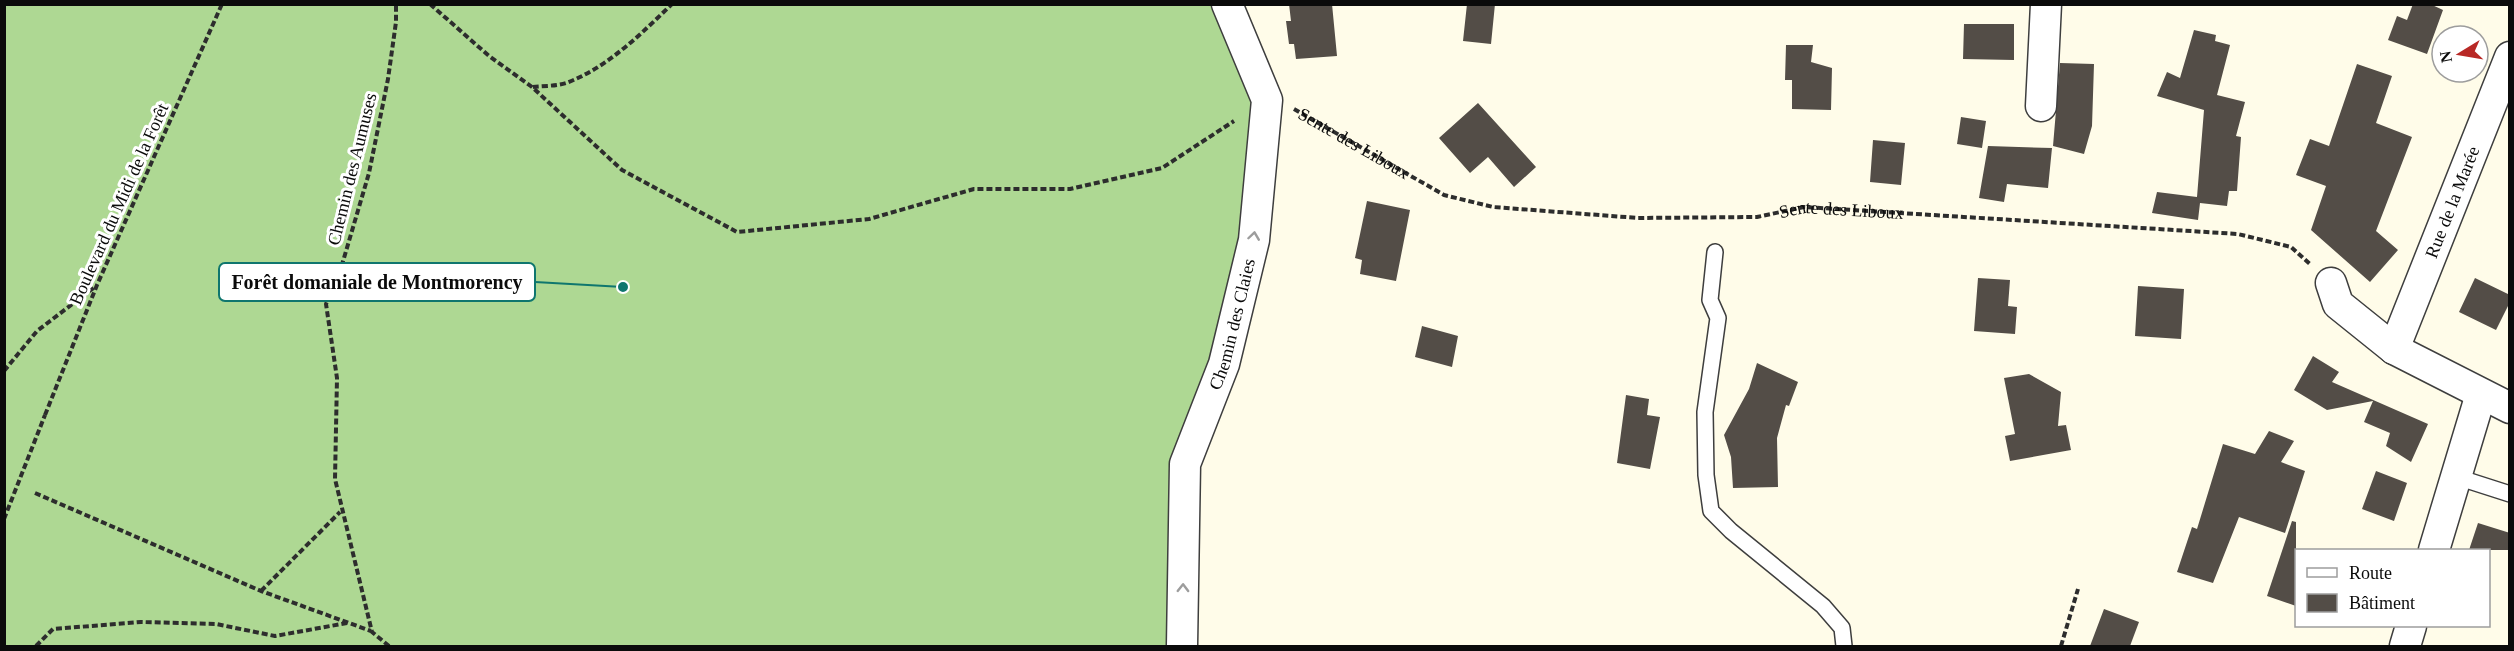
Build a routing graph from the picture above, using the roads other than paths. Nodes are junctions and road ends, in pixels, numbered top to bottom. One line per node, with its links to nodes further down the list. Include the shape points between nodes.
1 (1227, 4): 14 (street, Chemin des Claies, one-way to 1, via 1185,464 1224,364 1254,240 1267,100)
2 (2046, 4): 4 (street)
3 (2510, 57): 7 (street, Rue de la Marée)
4 (2041, 106)
5 (1715, 252): 15 (lane, via 1710,300 1718,318 1705,412 1711,511 1824,606 1842,628)
6 (2331, 284): 7 (street, via 2338,304)
7 (2394, 349): 8 (street)
8 (2481, 394): 9 (street); 10 (street)
9 (2510, 408)
10 (2457, 477): 11 (lane); 12 (street)
11 (2510, 494)
12 (2434, 549)
13 (2412, 627): 16 (street)
14 (1182, 646)
15 (1844, 646)
16 (2405, 646)

